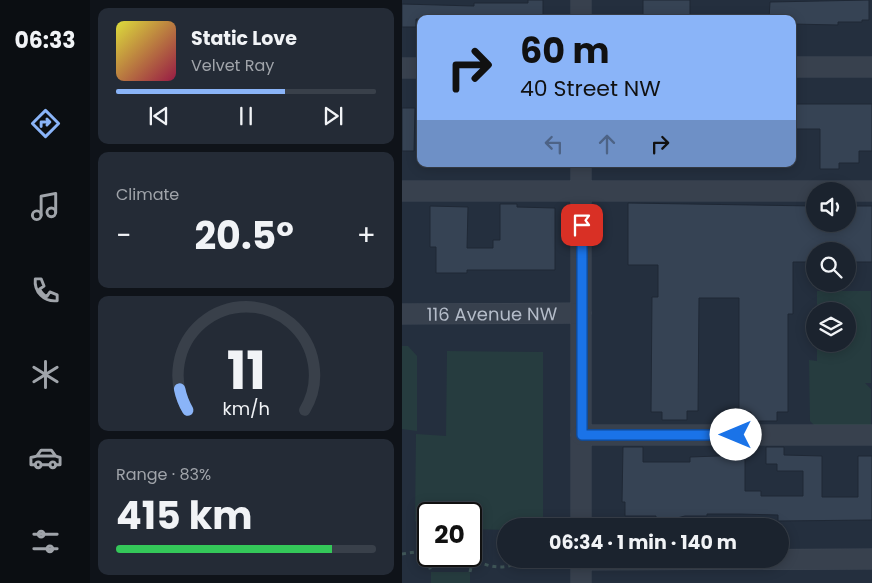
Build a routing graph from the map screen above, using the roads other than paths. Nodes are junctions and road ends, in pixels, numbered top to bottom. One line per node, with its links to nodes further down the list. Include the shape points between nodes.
1 (582, 0): 2 (street)
2 (582, 15)
3 (796, 67): 4 (street)
4 (872, 67)
5 (402, 68): 6 (street)
6 (417, 68)
7 (582, 167): 8 (street)
8 (582, 190): 9 (street); 10 (street); 11 (street)
9 (402, 191)
10 (872, 191)
11 (582, 313): 12 (street, 116 Avenue NW); 13 (street)
12 (402, 314)
13 (582, 435): 14 (street); 15 (street)
14 (872, 436)
15 (582, 518)
16 (789, 559): 17 (street)
17 (872, 559)
18 (582, 568): 19 (street)
19 (582, 583)

